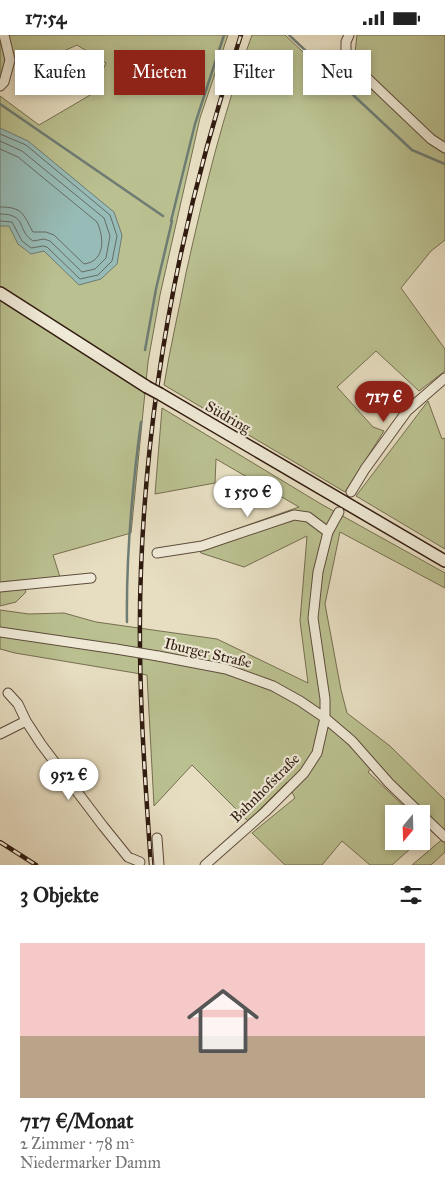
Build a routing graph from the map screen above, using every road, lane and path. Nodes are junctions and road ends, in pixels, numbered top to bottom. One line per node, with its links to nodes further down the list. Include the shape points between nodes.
1 (4, 35): 3 (street, via 10,60)
2 (349, 35): 4 (street, via 346,58 431,139)
3 (0, 86)
4 (445, 148)
5 (0, 293): 11 (main road, Südring, bridge, via 147,387)
6 (445, 378): 7 (street, via 407,411)
7 (351, 492)
8 (339, 512): 9 (street, Bahnhofstraße)
9 (328, 532): 10 (street, via 308,517 294,515 202,547); 16 (street, Bahnhofstraße, via 318,572 313,618)
10 (157, 553)
11 (445, 561)
12 (91, 577): 13 (street)
13 (0, 587)
14 (0, 632): 16 (street, Iburger Straße, bridge, via 211,665 250,676)
15 (8, 693): 17 (street)
16 (326, 718): 19 (street, Iburger Straße); 25 (street, Bahnhofstraße, via 317,753 304,773)
17 (26, 721): 18 (street); 23 (street, via 128,857)
18 (0, 734)
19 (412, 805)
20 (430, 823): 21 (street, Iburger Straße)
21 (445, 837)
22 (157, 838): 24 (street)
23 (140, 862)
24 (159, 865)
25 (205, 865)

